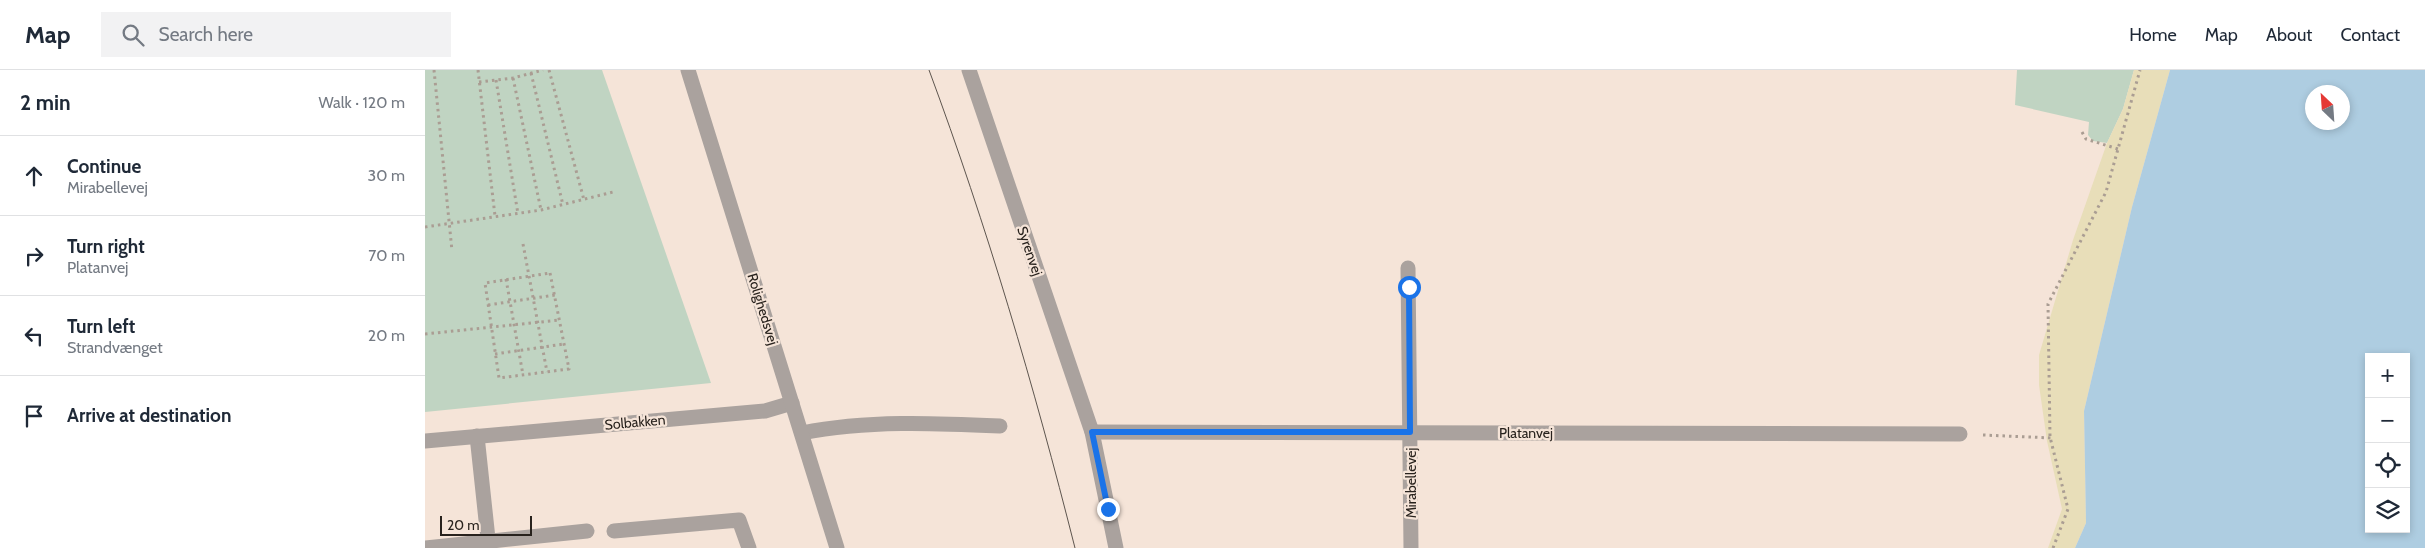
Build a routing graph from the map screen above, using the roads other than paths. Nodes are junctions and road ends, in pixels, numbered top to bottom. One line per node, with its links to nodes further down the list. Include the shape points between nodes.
1 (688, 70): 4 (street, Rolighedsvej)
2 (969, 70): 6 (street, Syrenvej)
3 (1408, 268): 7 (street, Mirabellevej)
4 (792, 403): 8 (street, Rolighedsvej); 10 (street, Solbakken, via 765,411)
5 (1000, 426): 8 (street, via 840,426)
6 (1092, 432): 7 (street, Platanvej); 18 (street, Syrenvej)
7 (1410, 432): 9 (street, Platanvej); 19 (street, Mirabellevej)
8 (802, 433): 17 (street, Rolighedsvej)
9 (1960, 434)
10 (477, 436): 11 (street, Solbakken); 14 (street)
11 (425, 442)
12 (587, 531): 14 (street)
13 (614, 531): 16 (street, via 739,520)
14 (488, 545): 15 (street)
15 (425, 548)
16 (749, 548)
17 (837, 548)
18 (1116, 548)
19 (1411, 548)

